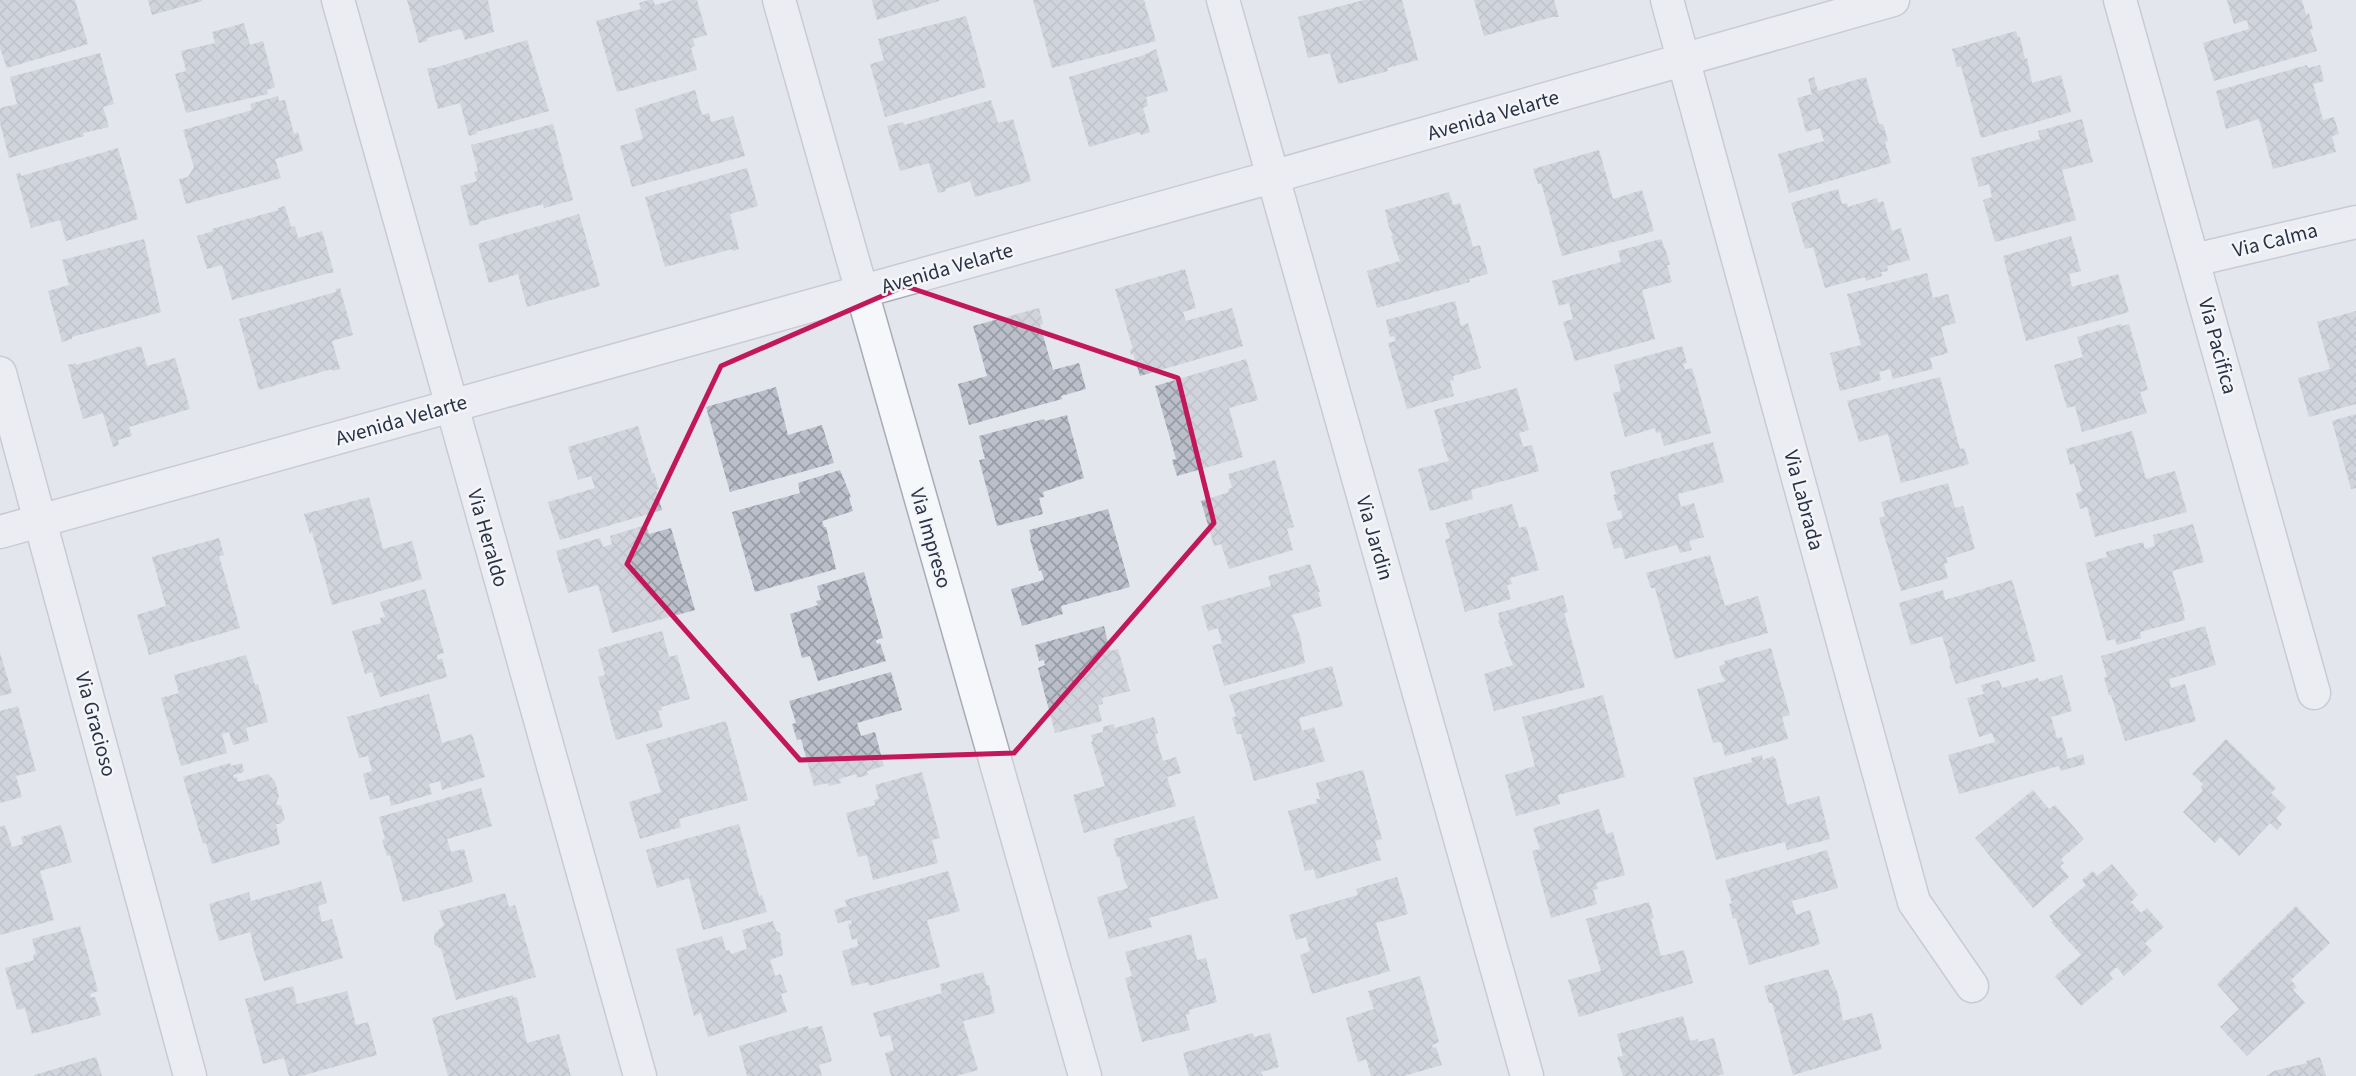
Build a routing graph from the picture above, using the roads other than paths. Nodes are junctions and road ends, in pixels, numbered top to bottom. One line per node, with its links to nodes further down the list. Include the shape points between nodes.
1 (338, 0): 13 (street, Via Heraldo)
2 (779, 0): 11 (street, Via Impreso)
3 (1223, 0): 8 (street, Via Jardin)
4 (1667, 0): 7 (street, Via Labrada)
5 (1893, 0): 7 (street, Avenida Velarte)
6 (2120, 0): 10 (street, Via Pacifica)
7 (1684, 61): 8 (street, Avenida Velarte); 17 (street, Via Labrada, via 1914,902)
8 (1272, 177): 11 (street, Avenida Velarte); 21 (street, Via Jardin)
9 (2356, 222): 10 (street, Via Calma)
10 (2194, 260): 16 (street, Via Pacifica)
11 (861, 292): 13 (street, Avenida Velarte); 20 (street, Via Impreso)
12 (0, 373): 14 (street, Via Gracioso)
13 (451, 406): 14 (street, Avenida Velarte); 19 (street, Via Heraldo)
14 (41, 520): 15 (street, Avenida Velarte); 18 (street, Via Gracioso)
15 (0, 532)
16 (2314, 693)
17 (1972, 986)
18 (190, 1076)
19 (640, 1076)
20 (1085, 1076)
21 (1527, 1076)

